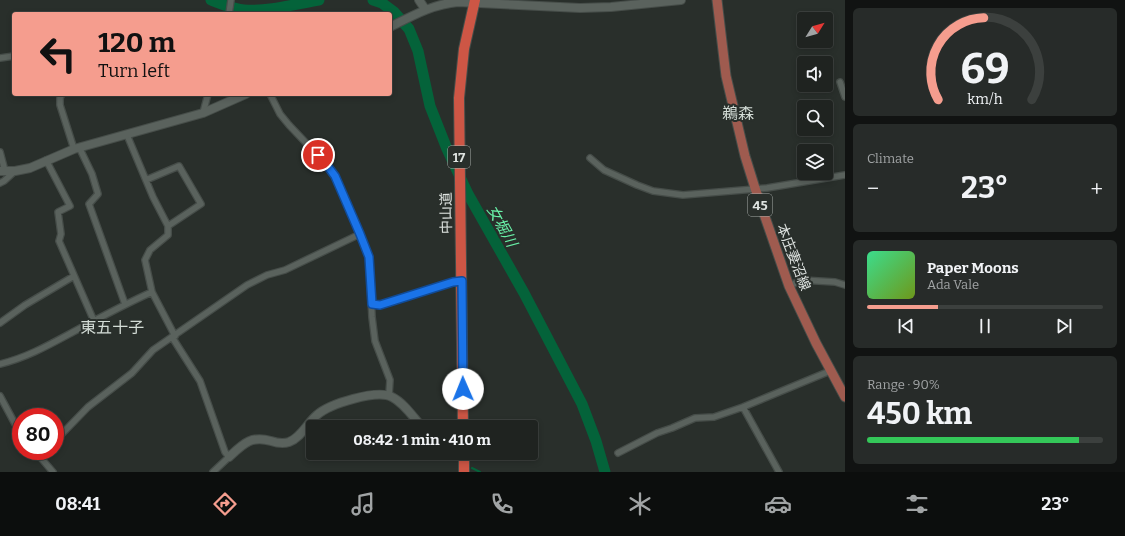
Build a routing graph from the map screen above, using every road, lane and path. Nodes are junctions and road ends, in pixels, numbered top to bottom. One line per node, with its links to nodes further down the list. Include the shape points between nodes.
1 (231, 0): 7 (street)
2 (419, 0): 6 (street)
3 (681, 0): 5 (street, via 580,8)
4 (717, 0): 28 (main road, 本庄妻沼線 / 45, via 726,76)
5 (474, 1): 6 (street, via 451,2); 32 (highway, 中山道 / 17, via 464,49 459,103)
6 (425, 9): 8 (street)
7 (229, 12)
8 (392, 26)
9 (12, 56): 10 (street)
10 (0, 58)
11 (840, 82): 16 (street)
12 (61, 96): 19 (street, via 60,105)
13 (207, 96): 17 (street)
14 (241, 96): 17 (street)
15 (271, 96): 30 (street, via 280,114 335,176)
16 (845, 97)
17 (203, 113): 18 (street)
18 (127, 135): 19 (street); 26 (street)
19 (76, 148): 22 (street); 36 (street, via 92,174 98,194 89,204)
20 (0, 152): 23 (street)
21 (590, 158): 28 (street, via 604,170 653,191 683,195)
22 (46, 160): 24 (street, via 30,168); 31 (street, via 70,206 58,212 61,234 59,241)
23 (3, 171): 24 (street)
24 (15, 171): 27 (street)
25 (845, 175): 28 (street)
26 (146, 180): 29 (street); 29 (street, via 180,166 201,204)
27 (0, 183)
28 (755, 188): 34 (main road, 本庄妻沼線 / 45)
29 (168, 226): 35 (street, via 168,235 150,250 145,260)
30 (360, 234): 37 (street, via 369,257); 40 (street, via 285,270 247,284)
31 (74, 276): 38 (street); 39 (street)
32 (462, 281): 37 (street, via 380,305); 49 (highway, 中山道 / 17)
33 (845, 285): 34 (street, via 802,280)
34 (789, 286): 42 (main road, 本庄妻沼線 / 45)
35 (152, 292): 36 (street); 40 (street)
36 (125, 304): 38 (street)
37 (372, 304): 43 (street, via 375,341 390,380)
38 (94, 320): 41 (street, via 44,348 12,362)
39 (0, 323)
40 (173, 336): 50 (street, via 153,350 129,375 88,407); 52 (street, via 200,381)
41 (0, 364)
42 (830, 370): 45 (main road, 本庄妻沼線 / 45); 46 (street)
43 (389, 395): 48 (street); 52 (street, via 380,394 333,405 316,416 294,440 282,443 254,440 244,443)
44 (0, 396): 47 (street)
45 (845, 397)
46 (743, 407): 51 (street, via 714,418 695,418); 58 (street)
47 (12, 418)
48 (416, 420)
49 (463, 420)
50 (64, 432)
51 (618, 452)
52 (229, 457): 56 (street)
53 (45, 460): 55 (street)
54 (464, 460): 57 (highway)
55 (53, 472)
56 (213, 472)
57 (464, 472)
58 (779, 472)

